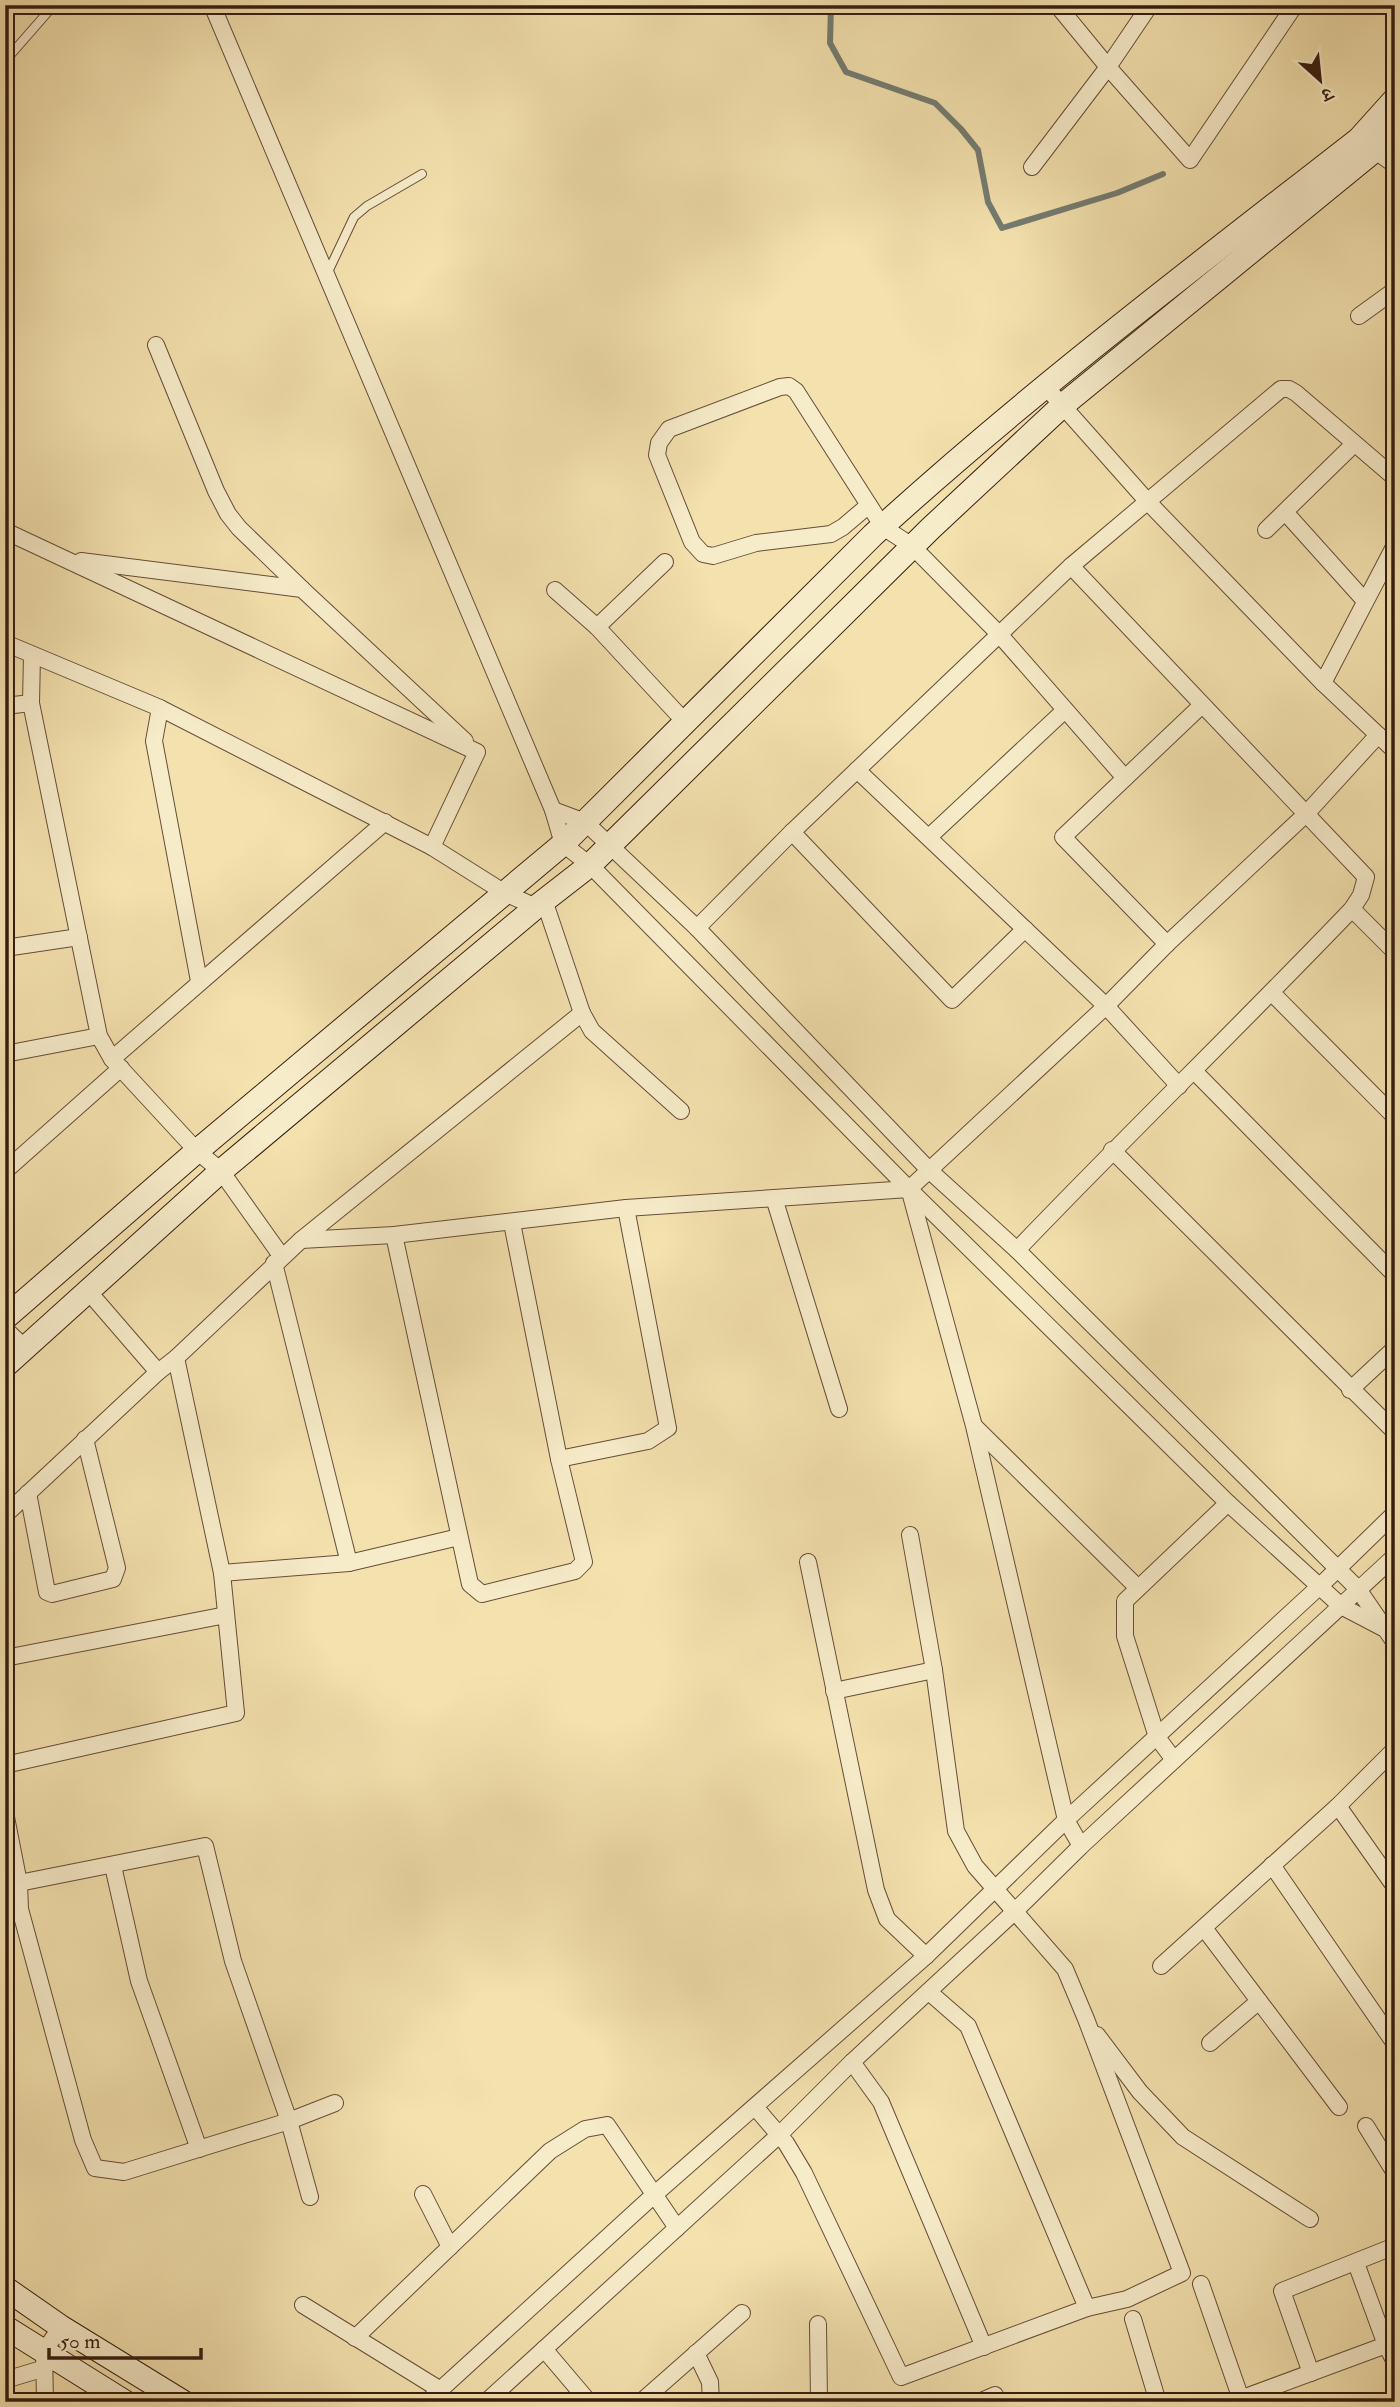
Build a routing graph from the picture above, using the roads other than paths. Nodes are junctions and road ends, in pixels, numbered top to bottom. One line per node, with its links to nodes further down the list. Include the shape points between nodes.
1 (54, 5): 6 (lane)
2 (212, 5): 14 (street)
3 (1057, 5): 7 (street)
4 (1150, 5): 7 (street)
5 (1294, 5): 7 (street, via 1190,160)
6 (5, 61)
7 (1108, 67): 11 (street)
8 (1395, 99): 9 (street)
9 (1378, 135): 10 (street); 13 (street)
10 (1395, 165)
11 (1032, 167)
12 (422, 174): 14 (lane, via 354,218)
13 (1232, 252): 18 (street); 19 (street)
14 (326, 276): 52 (street)
15 (1395, 290): 16 (street)
16 (1359, 316)
17 (156, 345): 33 (street, via 228,514)
18 (1046, 387): 19 (street); 25 (street)
19 (1063, 405): 22 (street); 28 (street)
20 (1354, 444): 21 (street); 22 (street, via 1296,393 1281,389); 24 (street)
21 (1395, 478)
22 (1147, 502): 32 (street); 40 (street)
23 (869, 505): 23 (street, via 789,386 669,429 659,443 657,455 692,542 703,555 831,534); 25 (street)
24 (1285, 512): 26 (street); 35 (street)
25 (883, 527): 28 (street); 46 (street)
26 (1266, 530)
27 (5, 531): 30 (street)
28 (912, 545): 37 (street); 59 (street)
29 (1395, 545): 35 (street)
30 (64, 558): 33 (street); 49 (street)
31 (665, 562): 36 (street)
32 (1071, 566): 37 (street); 42 (street)
33 (302, 589): 49 (street)
34 (555, 590): 36 (street)
35 (1365, 601): 40 (street)
36 (597, 627): 46 (street)
37 (999, 634): 45 (street); 50 (street)
38 (5, 643): 39 (street)
39 (32, 655): 41 (street); 44 (street)
40 (1324, 683): 47 (street)
41 (32, 703): 43 (street); 67 (street)
42 (1202, 705): 51 (street); 53 (street)
43 (5, 706)
44 (160, 708): 54 (street); 71 (street, via 154,741)
45 (1065, 710): 51 (street); 57 (street)
46 (685, 723): 55 (street)
47 (1378, 735): 48 (street); 53 (street)
48 (1395, 751)
49 (477, 752): 60 (street)
50 (857, 769): 56 (street); 57 (street)
51 (1125, 778): 68 (street, via 1063,837)
52 (553, 810): 55 (street); 58 (street)
53 (1306, 814): 64 (street, via 1366,877); 68 (street)
54 (385, 822): 60 (street); 71 (street)
55 (585, 822): 58 (street); 59 (street)
56 (792, 832): 65 (street); 66 (street, via 952,1000)
57 (929, 837): 66 (street)
58 (563, 844): 61 (street); 62 (street)
59 (611, 845): 61 (street); 65 (street)
60 (432, 847): 62 (street)
61 (590, 865): 63 (street); 87 (street)
62 (505, 893): 63 (street); 83 (street)
63 (540, 904): 74 (street); 85 (street)
64 (1352, 909): 70 (street); 72 (street)
65 (697, 928): 86 (street)
66 (1025, 929): 73 (street)
67 (79, 937): 69 (street); 75 (street)
68 (1167, 944): 73 (street)
69 (5, 948)
70 (1395, 952)
71 (199, 981): 77 (street)
72 (1272, 993): 78 (street); 81 (street)
73 (1106, 1006): 79 (street); 86 (street)
74 (582, 1013): 80 (street, via 606,1045); 92 (street)
75 (99, 1036): 76 (street); 77 (street)
76 (5, 1054)
77 (117, 1063): 83 (street); 84 (street)
78 (1194, 1071): 79 (street); 95 (street)
79 (1178, 1086): 82 (street)
80 (681, 1111)
81 (1395, 1117)
82 (1112, 1150): 93 (street); 104 (street)
83 (197, 1151): 85 (street); 97 (street)
84 (5, 1171)
85 (221, 1171): 94 (street); 96 (street)
86 (930, 1171): 87 (street); 93 (street)
87 (909, 1189): 88 (street); 106 (street); 111 (street)
88 (774, 1198): 89 (street); 105 (street)
89 (626, 1209): 90 (street); 109 (street, via 668,1428 648,1441)
90 (512, 1223): 91 (street); 109 (street)
91 (394, 1236): 92 (street); 115 (street)
92 (300, 1240): 94 (street)
93 (1017, 1250): 119 (street)
94 (278, 1260): 101 (street); 118 (street)
95 (1395, 1275)
96 (88, 1291): 99 (street); 103 (street)
97 (5, 1318)
98 (5, 1329): 99 (street)
99 (25, 1348): 102 (street)
100 (1395, 1348): 104 (street)
101 (176, 1358): 103 (street); 120 (street)
102 (5, 1366)
103 (158, 1372): 108 (street)
104 (1350, 1390): 107 (street)
105 (839, 1409)
106 (974, 1426): 122 (street); 137 (street)
107 (1395, 1432)
108 (85, 1439): 110 (street); 110 (street, via 117,1568 113,1579 47,1592)
109 (559, 1459): 115 (street, via 584,1563 575,1571 482,1594 470,1584)
110 (28, 1493): 113 (street)
111 (1228, 1503): 121 (street); 122 (street)
112 (1395, 1513): 119 (street)
113 (5, 1515)
114 (910, 1535): 129 (street)
115 (459, 1537): 118 (street)
116 (1395, 1556): 123 (street)
117 (808, 1562): 130 (street)
118 (349, 1563): 120 (street)
119 (1338, 1568): 121 (street); 123 (street)
120 (222, 1573): 125 (street)
121 (1321, 1585): 124 (street); 131 (street)
122 (1138, 1588): 131 (street, via 1125,1601 1125,1636)
123 (1358, 1589): 124 (street); 126 (street)
124 (1341, 1606): 126 (street); 133 (street)
125 (226, 1615): 128 (street); 134 (street, via 236,1713)
126 (1384, 1628): 127 (street)
127 (1395, 1643)
128 (5, 1658)
129 (934, 1671): 130 (street); 143 (street, via 956,1831)
130 (834, 1691): 147 (street, via 876,1890 887,1919)
131 (1157, 1737): 133 (street); 137 (street)
132 (1395, 1749): 135 (street)
133 (1174, 1760): 138 (street)
134 (5, 1765)
135 (1338, 1806): 139 (street); 142 (street)
136 (5, 1812): 141 (street)
137 (1066, 1820): 138 (street); 143 (street)
138 (1081, 1846): 145 (street)
139 (1272, 1865): 146 (street); 153 (street)
140 (113, 1866): 141 (street); 158 (street, via 205,1846 233,1961); 161 (street, via 139,1981)
141 (19, 1883): 144 (street)
142 (1395, 1887)
143 (995, 1890): 145 (street); 147 (street)
144 (13, 1910): 161 (street, via 95,2168 124,2172)
145 (1013, 1913): 149 (street); 151 (street, via 1065,1969)
146 (1204, 1928): 148 (street); 150 (street)
147 (926, 1956): 156 (street)
148 (1161, 1966)
149 (929, 1992): 154 (street); 174 (street, via 968,2026)
150 (1259, 2001): 152 (street); 157 (street)
151 (1086, 2019): 166 (street, via 1140,2092 1183,2137); 174 (street, via 1182,2273 1127,2299)
152 (1210, 2043)
153 (1395, 2044)
154 (852, 2062): 160 (street); 182 (street, via 881,2102)
155 (335, 2103): 158 (street)
156 (755, 2106): 160 (street); 164 (street)
157 (1339, 2107)
158 (289, 2121): 161 (street); 165 (street)
159 (1366, 2126): 162 (street)
160 (779, 2135): 167 (street); 182 (street, via 804,2173 901,2377)
161 (199, 2149)
162 (1395, 2173)
163 (423, 2194): 169 (street)
164 (654, 2194): 167 (street); 169 (street, via 607,2125 585,2129 550,2151); 189 (street)
165 (310, 2197)
166 (1310, 2219)
167 (677, 2228): 183 (street)
168 (1395, 2246): 170 (street)
169 (450, 2247): 180 (street)
170 (1356, 2263): 181 (street); 187 (street, via 1282,2291)
171 (1201, 2284): 190 (street)
172 (5, 2288): 179 (street)
173 (303, 2305): 180 (street)
174 (1087, 2308): 182 (street)
175 (742, 2313): 184 (street)
176 (1133, 2319): 202 (street)
177 (818, 2324): 199 (street)
178 (5, 2327): 185 (street)
179 (61, 2327): 185 (street); 193 (street)
180 (355, 2338): 189 (street)
181 (1386, 2345): 186 (street); 187 (street)
182 (984, 2347)
183 (544, 2349): 195 (street); 196 (street)
184 (696, 2354): 197 (street); 198 (street, via 710,2382)
185 (45, 2360): 188 (street); 191 (street); 192 (street)
186 (1395, 2362)
187 (1311, 2373): 190 (street)
188 (5, 2380)
189 (442, 2395): 194 (street)
190 (1238, 2401)
191 (46, 2402)
192 (125, 2402)
193 (183, 2402)
194 (427, 2402)
195 (486, 2402)
196 (589, 2402)
197 (641, 2402)
198 (711, 2402)
199 (819, 2402)
200 (979, 2402): 201 (street, via 995,2395)
201 (998, 2402)
202 (1158, 2402)

